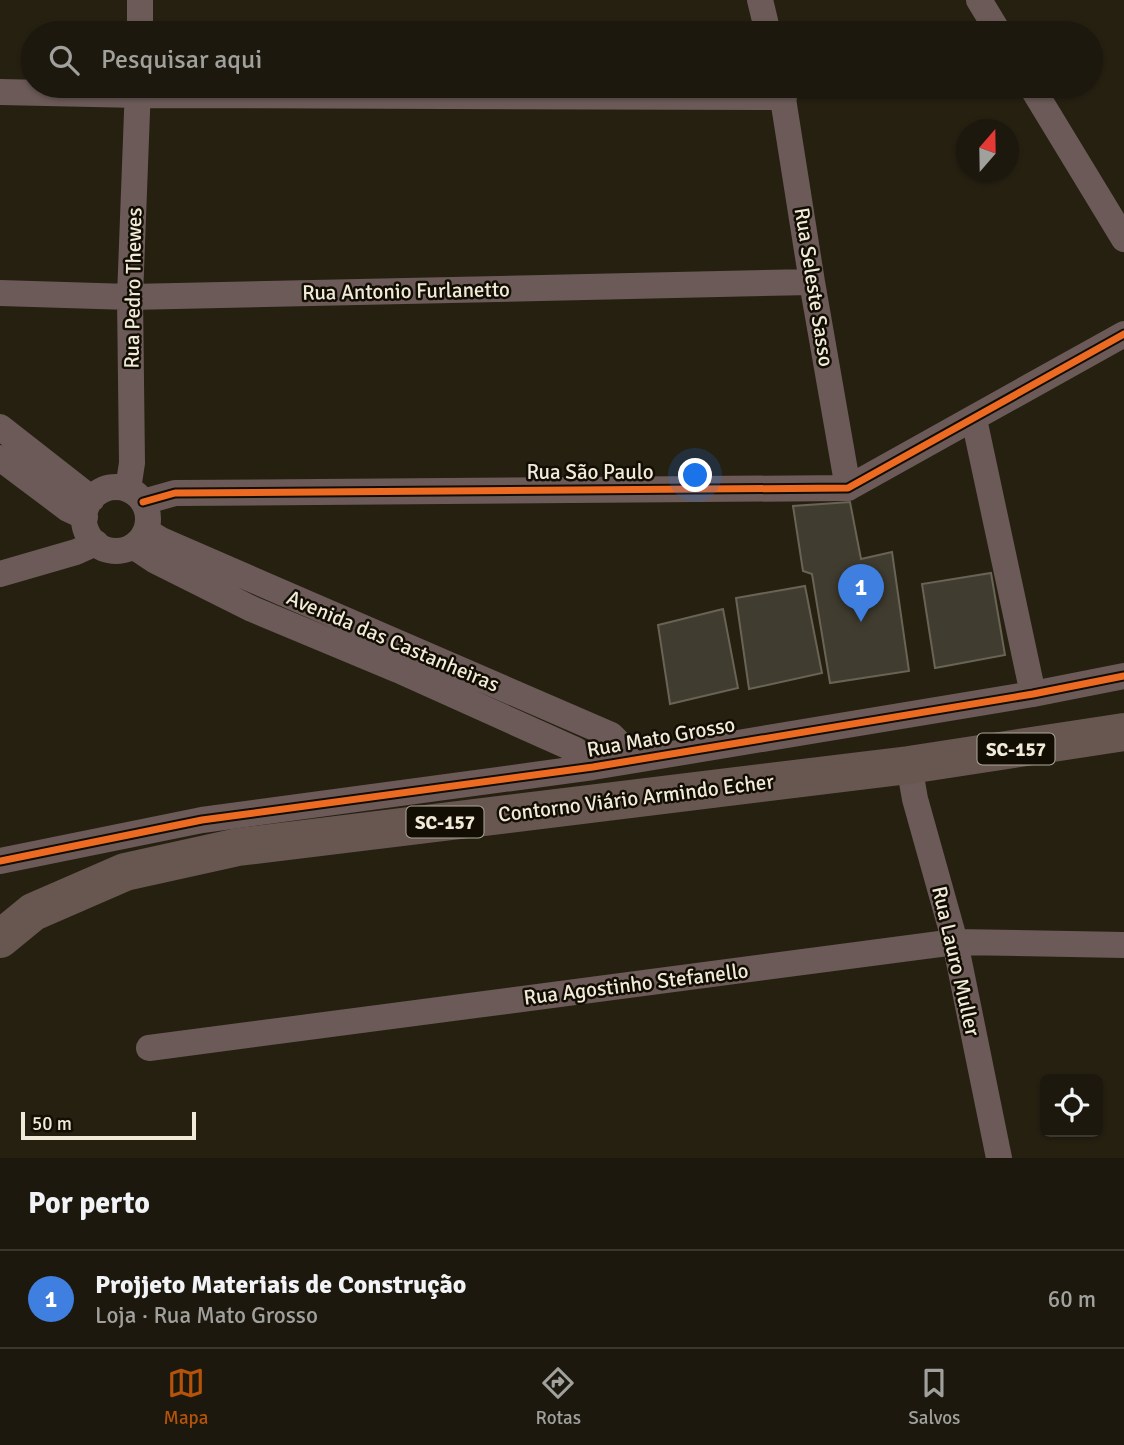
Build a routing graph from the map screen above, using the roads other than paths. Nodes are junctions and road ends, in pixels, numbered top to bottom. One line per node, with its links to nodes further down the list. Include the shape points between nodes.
1 (140, 0): 4 (street)
2 (760, 0): 5 (street)
3 (979, 0): 6 (street)
4 (139, 21)
5 (765, 21)
6 (992, 21)
7 (0, 92): 8 (street)
8 (21, 92)
9 (138, 98): 15 (street, Rua Pedro Thewes)
10 (784, 98): 13 (street, Rua Seleste Sasso)
11 (1038, 98): 12 (street)
12 (1124, 239)
13 (812, 282): 15 (street, Rua Antonio Furlanetto); 20 (street, Rua Seleste Sasso)
14 (0, 293): 15 (street, Rua Antonio Furlanetto)
15 (130, 297): 21 (street, Rua Pedro Thewes)
16 (1124, 334): 17 (street, Rua São Paulo)
17 (974, 419): 20 (street, Rua São Paulo); 27 (street)
18 (0, 427): 22 (street)
19 (0, 458): 22 (street, via 68,509)
20 (848, 488): 21 (street, Rua São Paulo)
21 (136, 496): 22 (street, via 119,487 108,488 99,492); 23 (street, via 148,521)
22 (88, 508): 24 (street, via 86,527)
23 (140, 539): 24 (street, via 114,551); 29 (street, Avenida das Castanheiras, via 160,540 611,735); 31 (street, Avenida das Castanheiras, via 153,560 252,609 576,750)
24 (96, 543): 25 (street)
25 (0, 574)
26 (1124, 676): 27 (street, Rua Mato Grosso)
27 (1033, 694): 29 (street, Rua Mato Grosso)
28 (1124, 732): 30 (highway, Contorno Viário Armindo Echer / SC-157)
29 (635, 759): 31 (street, Rua Mato Grosso)
30 (909, 765): 33 (highway, Contorno Viário Armindo Echer / SC-157, via 239,847 125,872 33,912); 34 (street, Rua Lauro Muller)
31 (593, 767): 32 (street, Rua Mato Grosso, via 202,820)
32 (0, 861)
33 (0, 939)
34 (955, 942): 35 (street, Rua Agostinho Stefanello); 36 (street, Rua Agostinho Stefanello); 37 (street, Rua Lauro Muller)
35 (1124, 944)
36 (149, 1048)
37 (999, 1158)

